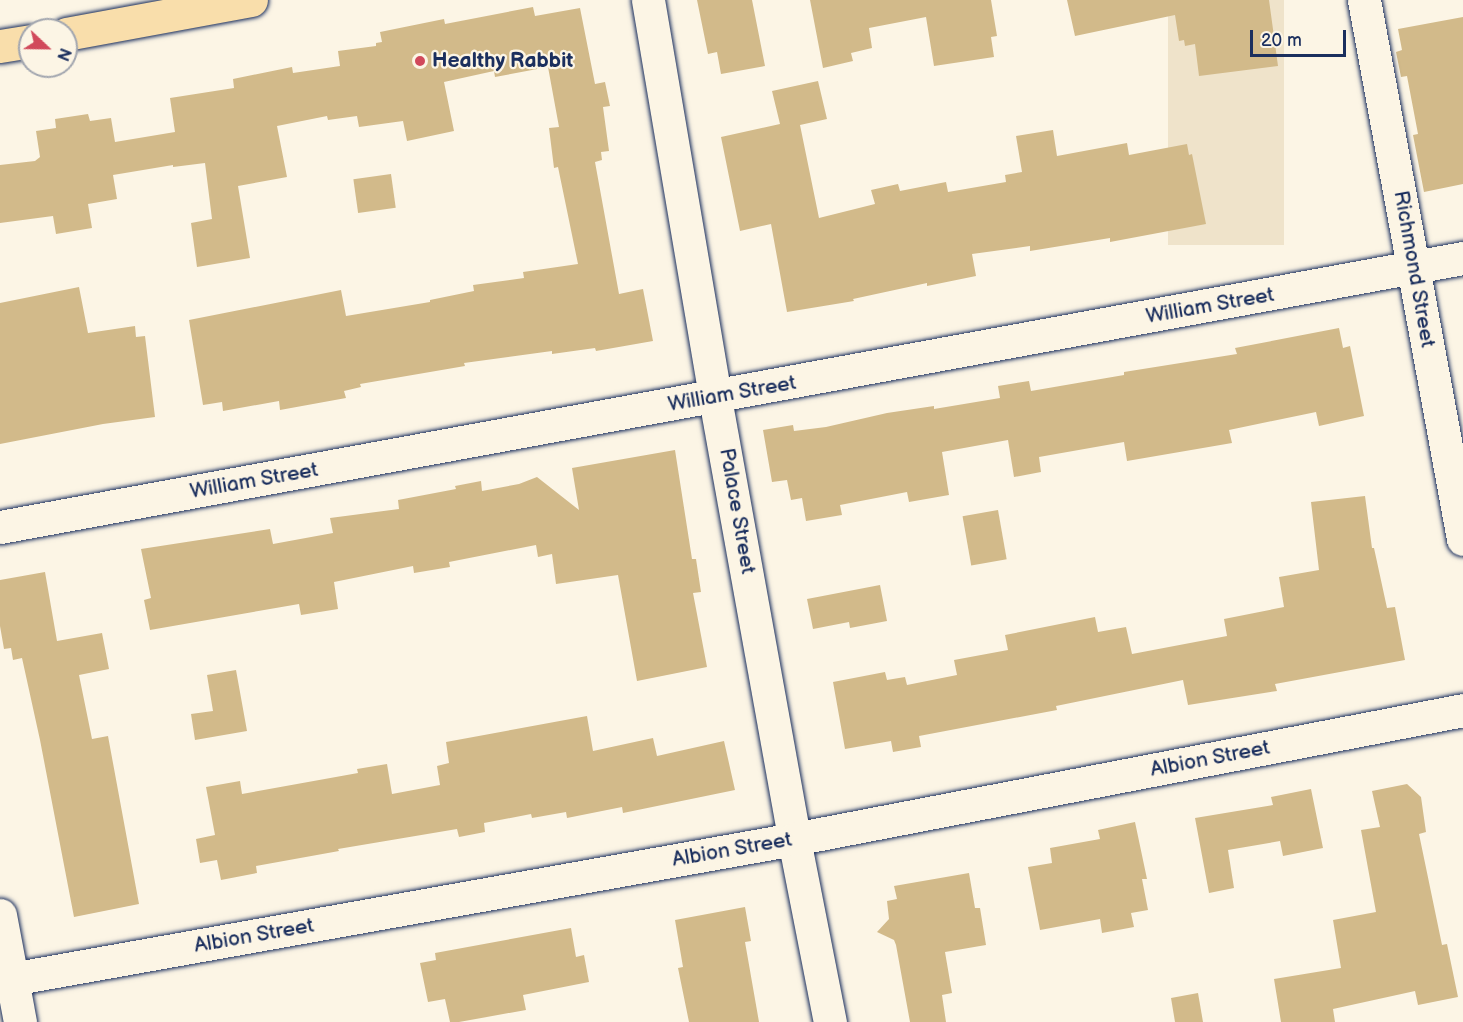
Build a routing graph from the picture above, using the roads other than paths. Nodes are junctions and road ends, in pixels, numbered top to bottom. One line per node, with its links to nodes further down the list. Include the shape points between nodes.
1 (250, 0): 4 (main road)
2 (648, 0): 9 (street, Palace Street)
3 (1364, 0): 8 (street, Richmond Street)
4 (78, 32)
5 (18, 43): 6 (main road)
6 (0, 46)
7 (1463, 258): 8 (street, William Street)
8 (1415, 268): 9 (street, William Street); 11 (street, Richmond Street)
9 (715, 398): 10 (street, William Street); 13 (street, Palace Street)
10 (0, 527)
11 (1463, 539)
12 (1463, 710): 13 (street, Albion Street)
13 (794, 839): 15 (street, Albion Street); 17 (street, Palace Street)
14 (0, 915): 15 (street)
15 (6, 980): 16 (street)
16 (20, 1022)
17 (830, 1022)

